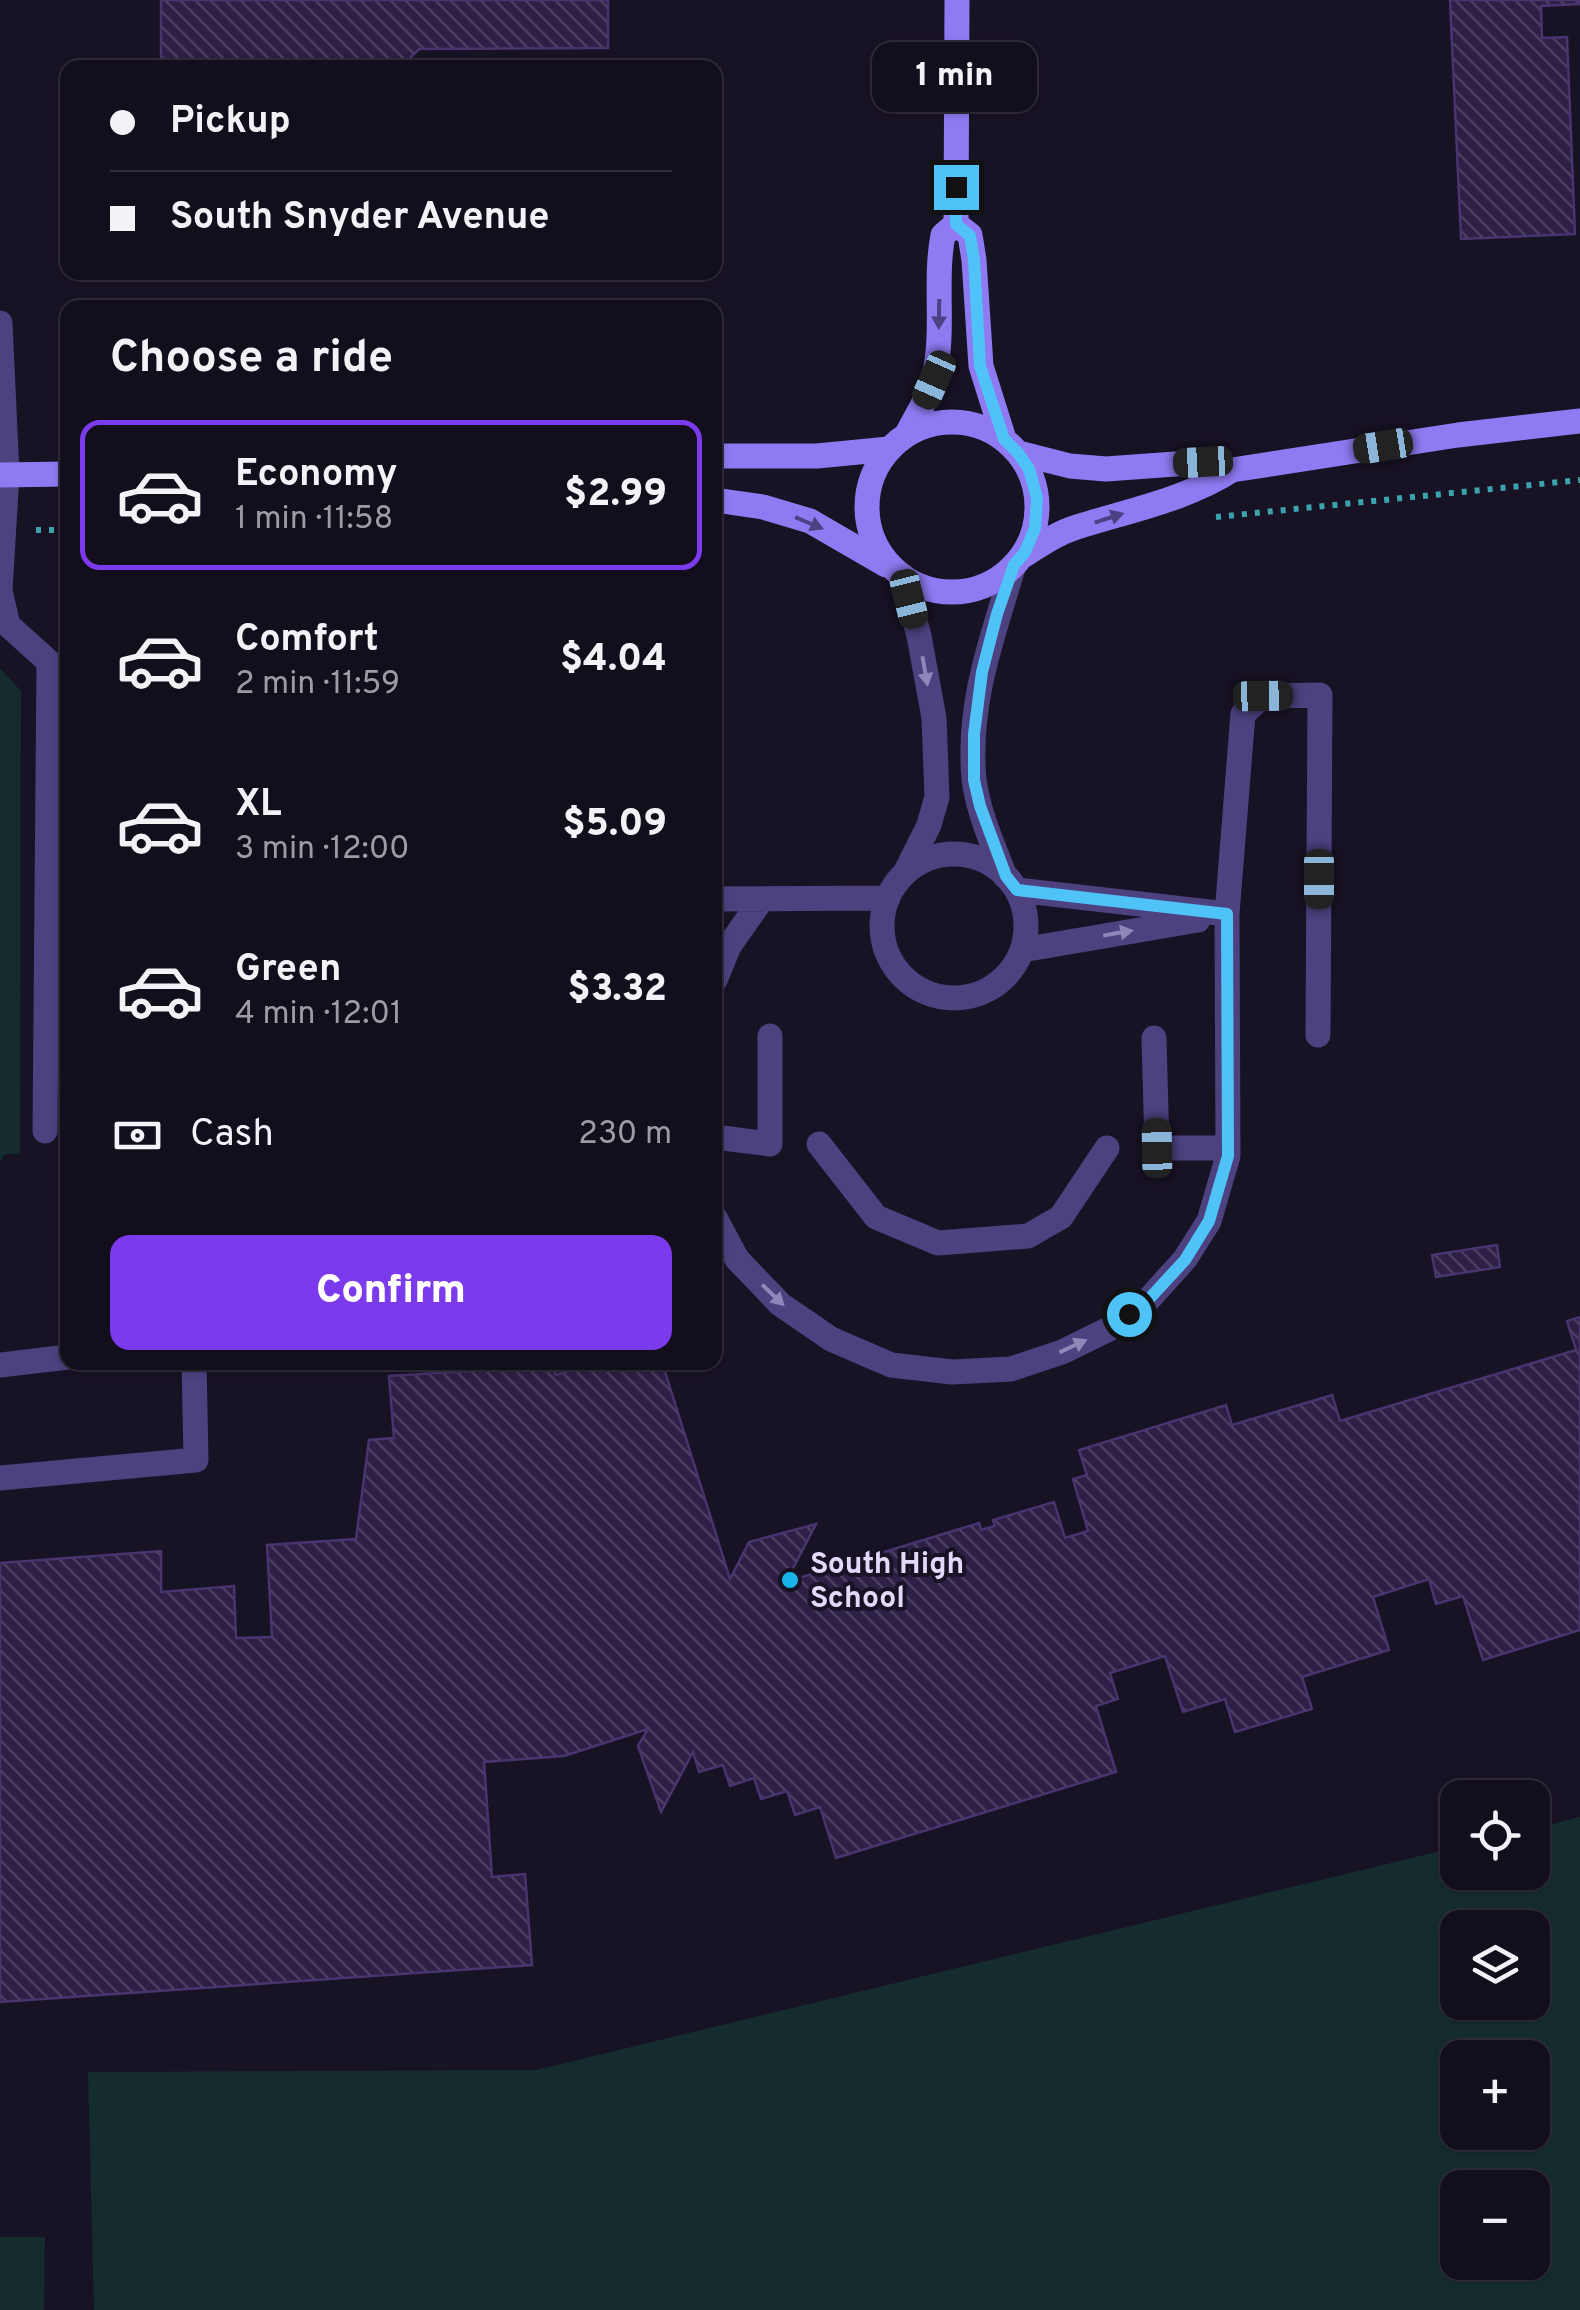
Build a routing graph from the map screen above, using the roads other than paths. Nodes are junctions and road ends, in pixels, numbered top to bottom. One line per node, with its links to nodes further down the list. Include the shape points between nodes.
1 (957, 0): 2 (street)
2 (956, 224): 5 (street, one-way to 5, via 942,235 938,262 934,380); 6 (street, via 970,236 980,366)
3 (0, 323): 9 (lane)
4 (1580, 421): 8 (street)
5 (898, 442): 6 (street, via 928,425 951,422 984,428); 7 (street, via 817,456); 13 (street, via 874,471 866,508 873,540)
6 (1011, 446): 8 (street, via 1070,466 1203,462); 12 (street, via 1033,478 1038,510)
7 (722, 456)
8 (1232, 470): 12 (street, one-way to 8, via 1075,528 1182,496)
9 (4, 474): 10 (street); 25 (lane, via 0,591 8,624 48,662)
10 (60, 474)
11 (722, 501): 13 (street, one-way to 13, via 810,522)
12 (1018, 561): 13 (street, via 993,582 964,591 932,590); 15 (lane, via 982,672 974,734 980,806)
13 (898, 573): 14 (lane, one-way to 14, via 919,636 934,718 937,796 930,826)
14 (903, 875): 15 (lane, via 921,862 954,854 994,866); 16 (lane)
15 (1011, 883): 19 (lane); 20 (lane, via 1026,916)
16 (888, 898): 18 (lane); 20 (lane, via 886,951 903,977 926,992 979,994 1006,977)
17 (722, 899): 18 (lane)
18 (762, 899): 21 (lane)
19 (1227, 914): 20 (lane, one-way to 19); 22 (lane, via 1243,714 1263,696 1320,696); 29 (lane)
20 (1022, 950)
21 (722, 963)
22 (1318, 1035)
23 (770, 1036): 26 (lane, via 770,1144)
24 (1154, 1038): 29 (lane, via 1157,1148)
25 (44, 1131)
26 (722, 1138)
27 (819, 1144): 28 (lane, via 876,1216 938,1243 1028,1236 1060,1216)
28 (1107, 1148)
29 (1228, 1148): 30 (lane, one-way to 29, via 738,1260 780,1304 831,1339 891,1365 952,1372 1012,1368 1109,1329 1149,1299 1209,1221)
30 (722, 1231)
31 (60, 1357): 32 (lane)
32 (0, 1365)
33 (194, 1370): 34 (lane, via 196,1460)
34 (0, 1478)

